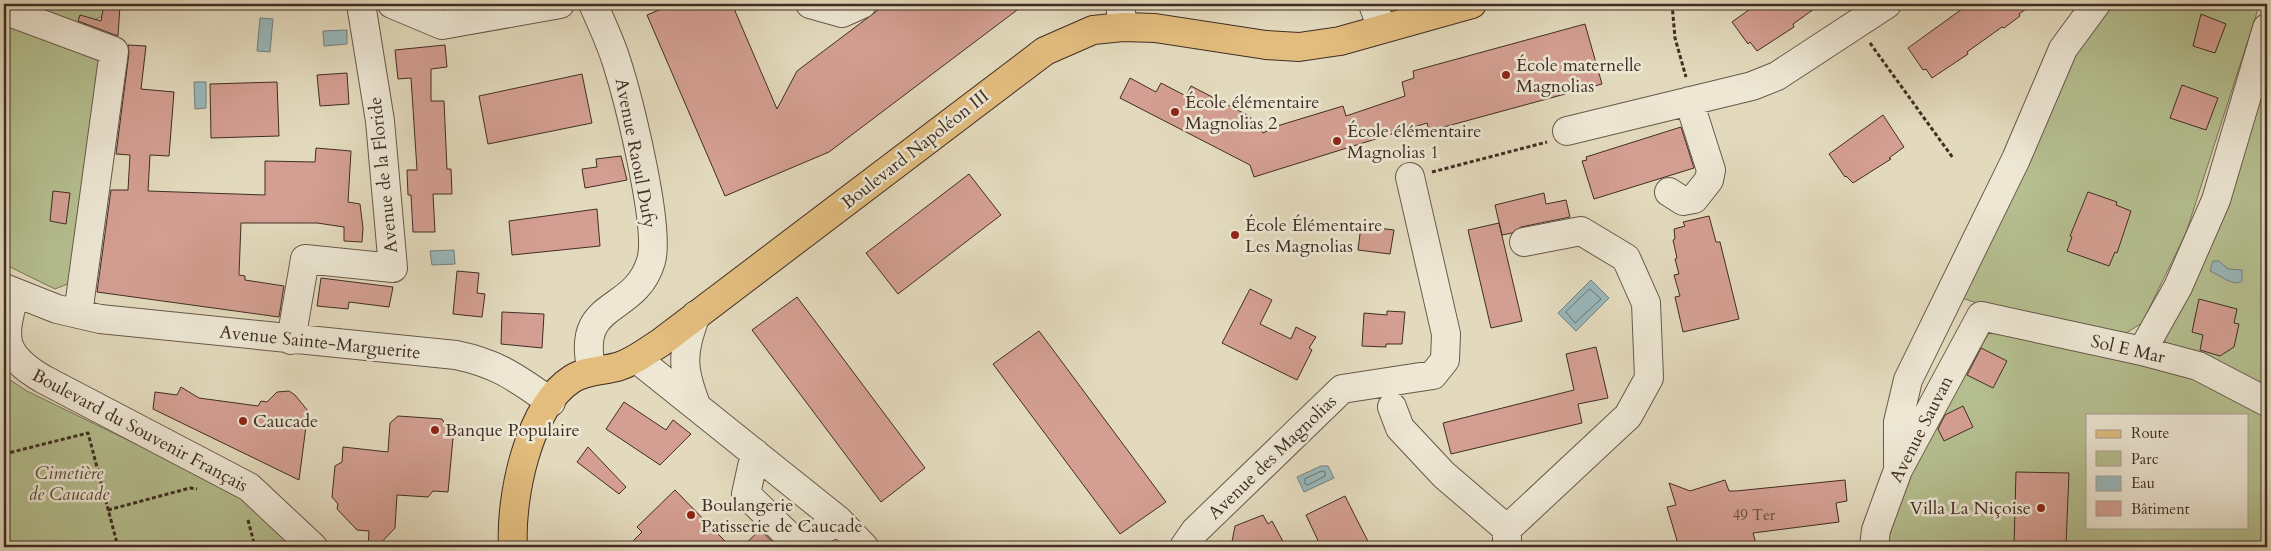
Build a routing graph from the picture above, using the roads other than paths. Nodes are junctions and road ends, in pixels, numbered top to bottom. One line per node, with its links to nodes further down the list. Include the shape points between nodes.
1 (361, 4): 25 (street, Avenue de la Floride, via 380,121 392,268 305,259)
2 (392, 4): 3 (street, via 442,25)
3 (560, 4)
4 (593, 4): 28 (street, Avenue Raoul Dufy, via 616,59 624,90 646,186 652,258 648,271 627,296 595,322 587,346)
5 (810, 4): 6 (street, via 842,13)
6 (862, 4)
7 (1373, 4): 14 (street)
8 (1887, 4): 16 (street, via 1777,76 1724,94)
9 (2096, 4): 34 (street, via 2063,48 2016,158 1908,380 1898,422)
10 (1453, 6): 14 (main road, Boulevard Napoléon III)
11 (4, 10): 22 (street, via 114,51)
12 (1122, 15): 14 (main road, Boulevard Napoléon III, via 1154,28 1299,47 1340,41); 23 (main road, Boulevard Napoléon III, via 1045,51)
13 (2267, 28): 15 (street)
14 (1382, 29)
15 (2258, 91): 26 (street, via 2178,287)
16 (1682, 102): 17 (street); 19 (street, via 1710,170 1710,180 1694,199 1682,201)
17 (1567, 131)
18 (1410, 178): 40 (street, Avenue des Magnolias, via 1446,334 1446,360 1433,375 1342,389 1196,531)
19 (1669, 192)
20 (1524, 242): 36 (street, via 1581,231 1626,258 1646,303 1649,378 1628,416)
21 (9, 291): 22 (street, Avenue Sainte-Marguerite); 37 (street, Boulevard du Souvenir Français, via 6,327 9,346 20,364 249,487)
22 (78, 314): 25 (street, Avenue Sainte-Marguerite)
23 (696, 315): 27 (main road, Boulevard Napoléon III); 31 (street, via 686,344 685,372)
24 (1981, 316): 26 (street, Sol E Mar); 34 (street, Avenue Sauvan)
25 (291, 340): 29 (street, Avenue Sainte-Marguerite, via 456,355 485,361)
26 (2142, 351): 30 (street, Sol E Mar, via 2198,366)
27 (636, 359): 28 (main road, Boulevard Napoléon III, via 620,366); 31 (street)
28 (592, 371): 29 (main road, Boulevard Napoléon III, via 572,378)
29 (551, 402): 38 (main road, Boulevard Napoléon III, via 530,442 516,489 512,511)
30 (2267, 402)
31 (697, 407): 33 (street)
32 (1392, 407): 36 (street, via 1400,428)
33 (755, 453): 35 (street); 35 (street, via 746,494 799,546)
34 (1898, 470): 41 (street, Avenue Sauvan, via 1876,530)
35 (838, 520): 39 (street)
36 (1507, 538)
37 (313, 547)
38 (513, 547)
39 (864, 547)
40 (1184, 547)
41 (1874, 547)

